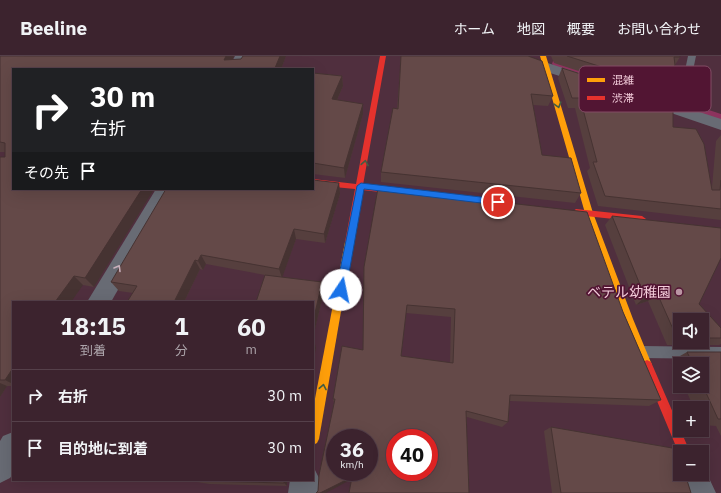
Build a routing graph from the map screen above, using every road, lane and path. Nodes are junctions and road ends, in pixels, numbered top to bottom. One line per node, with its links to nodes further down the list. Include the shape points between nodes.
1 (242, 56): 7 (street)
2 (383, 56): 14 (street, one-way to 2)
3 (512, 56): 5 (street)
4 (692, 56): 6 (lane)
5 (546, 60): 8 (street); 18 (street, one-way to 18)
6 (690, 66)
7 (236, 68)
8 (579, 71)
9 (711, 108): 10 (street)
10 (721, 111)
11 (689, 112): 12 (street)
12 (721, 125)
13 (314, 182): 14 (street)
14 (361, 186): 16 (street); 23 (street, one-way to 14)
15 (165, 190): 20 (street, one-way to 15)
16 (502, 203)
17 (566, 210): 18 (street)
18 (589, 213): 19 (street); 21 (street)
19 (651, 220)
20 (99, 301)
21 (642, 352): 22 (lane); 24 (street)
22 (721, 353)
23 (314, 434)
24 (681, 445)
25 (12, 448): 26 (street)
26 (0, 468)
27 (305, 481): 29 (street)
28 (696, 481): 30 (street)
29 (303, 493)
30 (701, 493)

